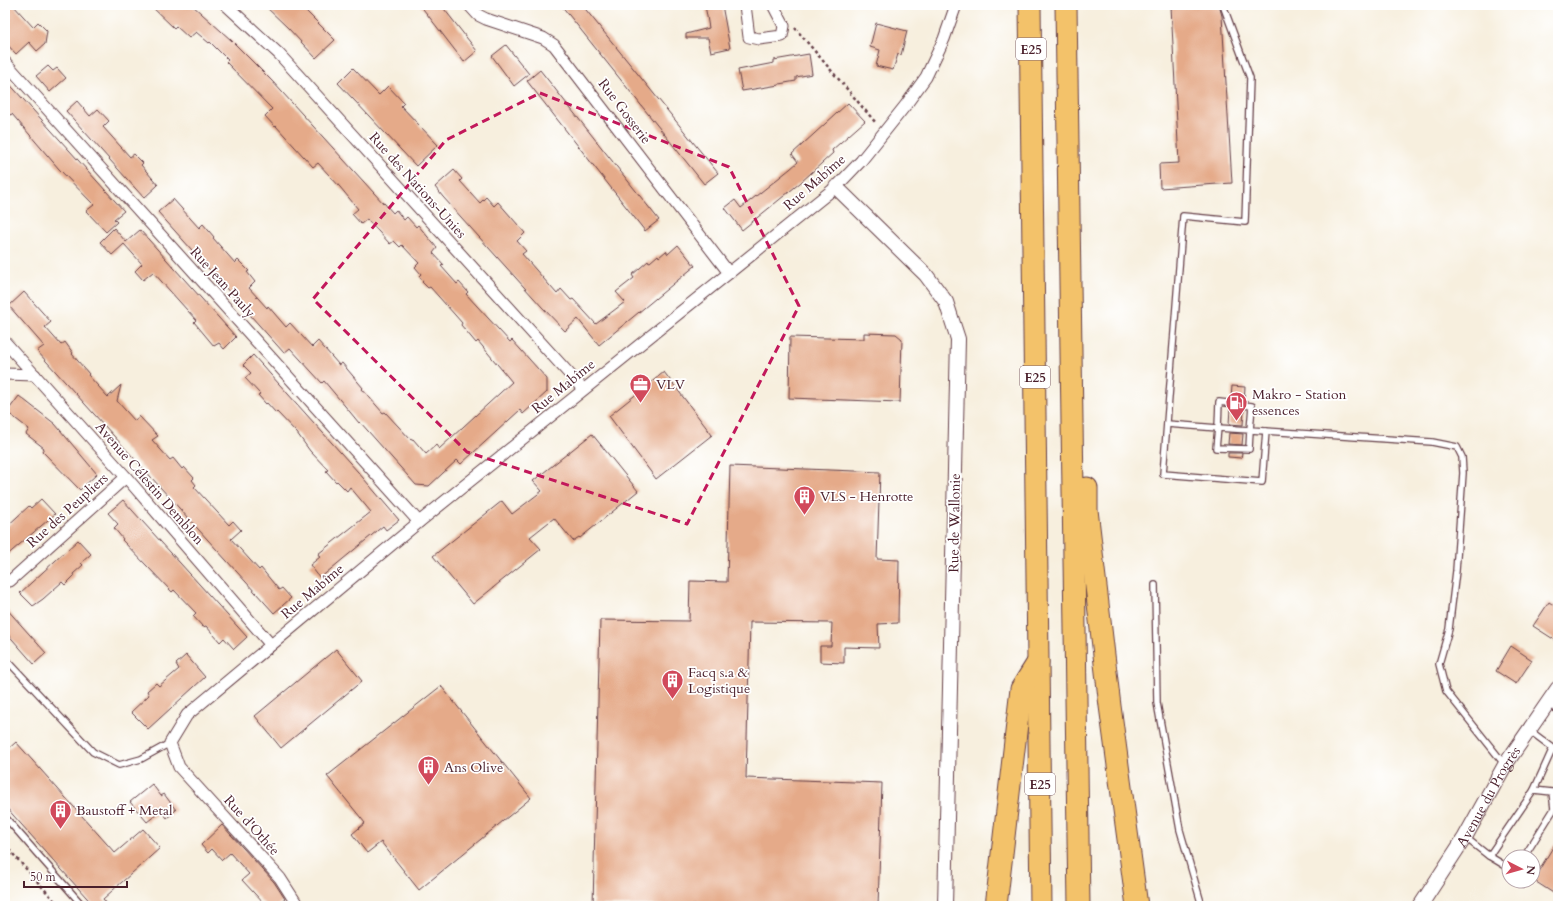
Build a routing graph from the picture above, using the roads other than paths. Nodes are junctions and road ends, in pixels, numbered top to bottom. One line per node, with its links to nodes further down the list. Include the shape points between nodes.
1 (226, 5): 16 (street, Rue des Nations-Unies, via 279,54)
2 (469, 5): 12 (street, Rue Gosserie, via 486,19 543,38 554,45)
3 (745, 5): 4 (street, via 748,37 759,39 782,36 784,26)
4 (773, 5)
5 (956, 5): 11 (street, Rue Mabîme, via 926,77 861,161)
6 (1030, 5): 27 (highway, E25)
7 (1066, 5): 10 (highway, E25)
8 (1223, 5): 17 (lane, via 1250,78 1245,222 1182,216)
9 (5, 62): 22 (street, Rue Jean Pauly)
10 (1069, 180): 44 (highway, E25); 45 (highway, via 1079,216 1088,510 1110,706)
11 (836, 186): 12 (street, Rue Mabîme); 41 (street, Rue de Wallonie, via 926,275 946,302 958,339)
12 (729, 273): 16 (street, Rue Mabîme)
13 (5, 342): 15 (street, Avenue Célestin Demblon)
14 (5, 374): 15 (street)
15 (35, 375): 21 (street, Avenue Célestin Demblon)
16 (583, 389): 22 (street, Rue Mabîme)
17 (1168, 424): 18 (lane); 20 (lane, via 1163,474 1262,482)
18 (1218, 428): 19 (lane); 19 (lane, via 1216,448 1250,449); 19 (lane, via 1219,402 1252,406)
19 (1250, 430): 20 (lane)
20 (1266, 431): 32 (lane, via 1432,442 1457,447 1462,457 1463,473 1456,571 1449,629 1439,664 1446,691)
21 (126, 477): 23 (street, Rue des Peupliers); 25 (street, Avenue Célestin Demblon)
22 (419, 522): 25 (street, Rue Mabîme)
23 (10, 581)
24 (1155, 585): 46 (lane, via 1157,703 1180,830)
25 (272, 645): 31 (street, Rue Mabîme, via 187,715)
26 (5, 658): 31 (lane, via 93,752 119,765 141,759)
27 (1038, 662): 42 (highway, via 1021,689); 43 (highway, E25)
28 (1558, 688): 29 (street, Avenue du Progrès)
29 (1553, 707): 30 (street, Avenue du Progrès)
30 (1529, 730): 32 (street, Avenue du Progrès); 33 (lane, via 1553,748)
31 (170, 744): 40 (street, Rue d'Othée, via 179,767 280,878)
32 (1505, 765): 35 (street, Avenue du Progrès)
33 (1534, 790): 36 (lane, via 1552,792 1554,809); 37 (lane)
34 (5, 817): 39 (lane)
35 (1465, 838): 37 (lane); 47 (street, Avenue du Progrès)
36 (1529, 849)
37 (1490, 856): 38 (lane)
38 (1501, 863)
39 (83, 906)
40 (298, 906)
41 (945, 906)
42 (996, 906)
43 (1042, 906)
44 (1079, 906)
45 (1137, 906)
46 (1202, 906)
47 (1420, 906)

